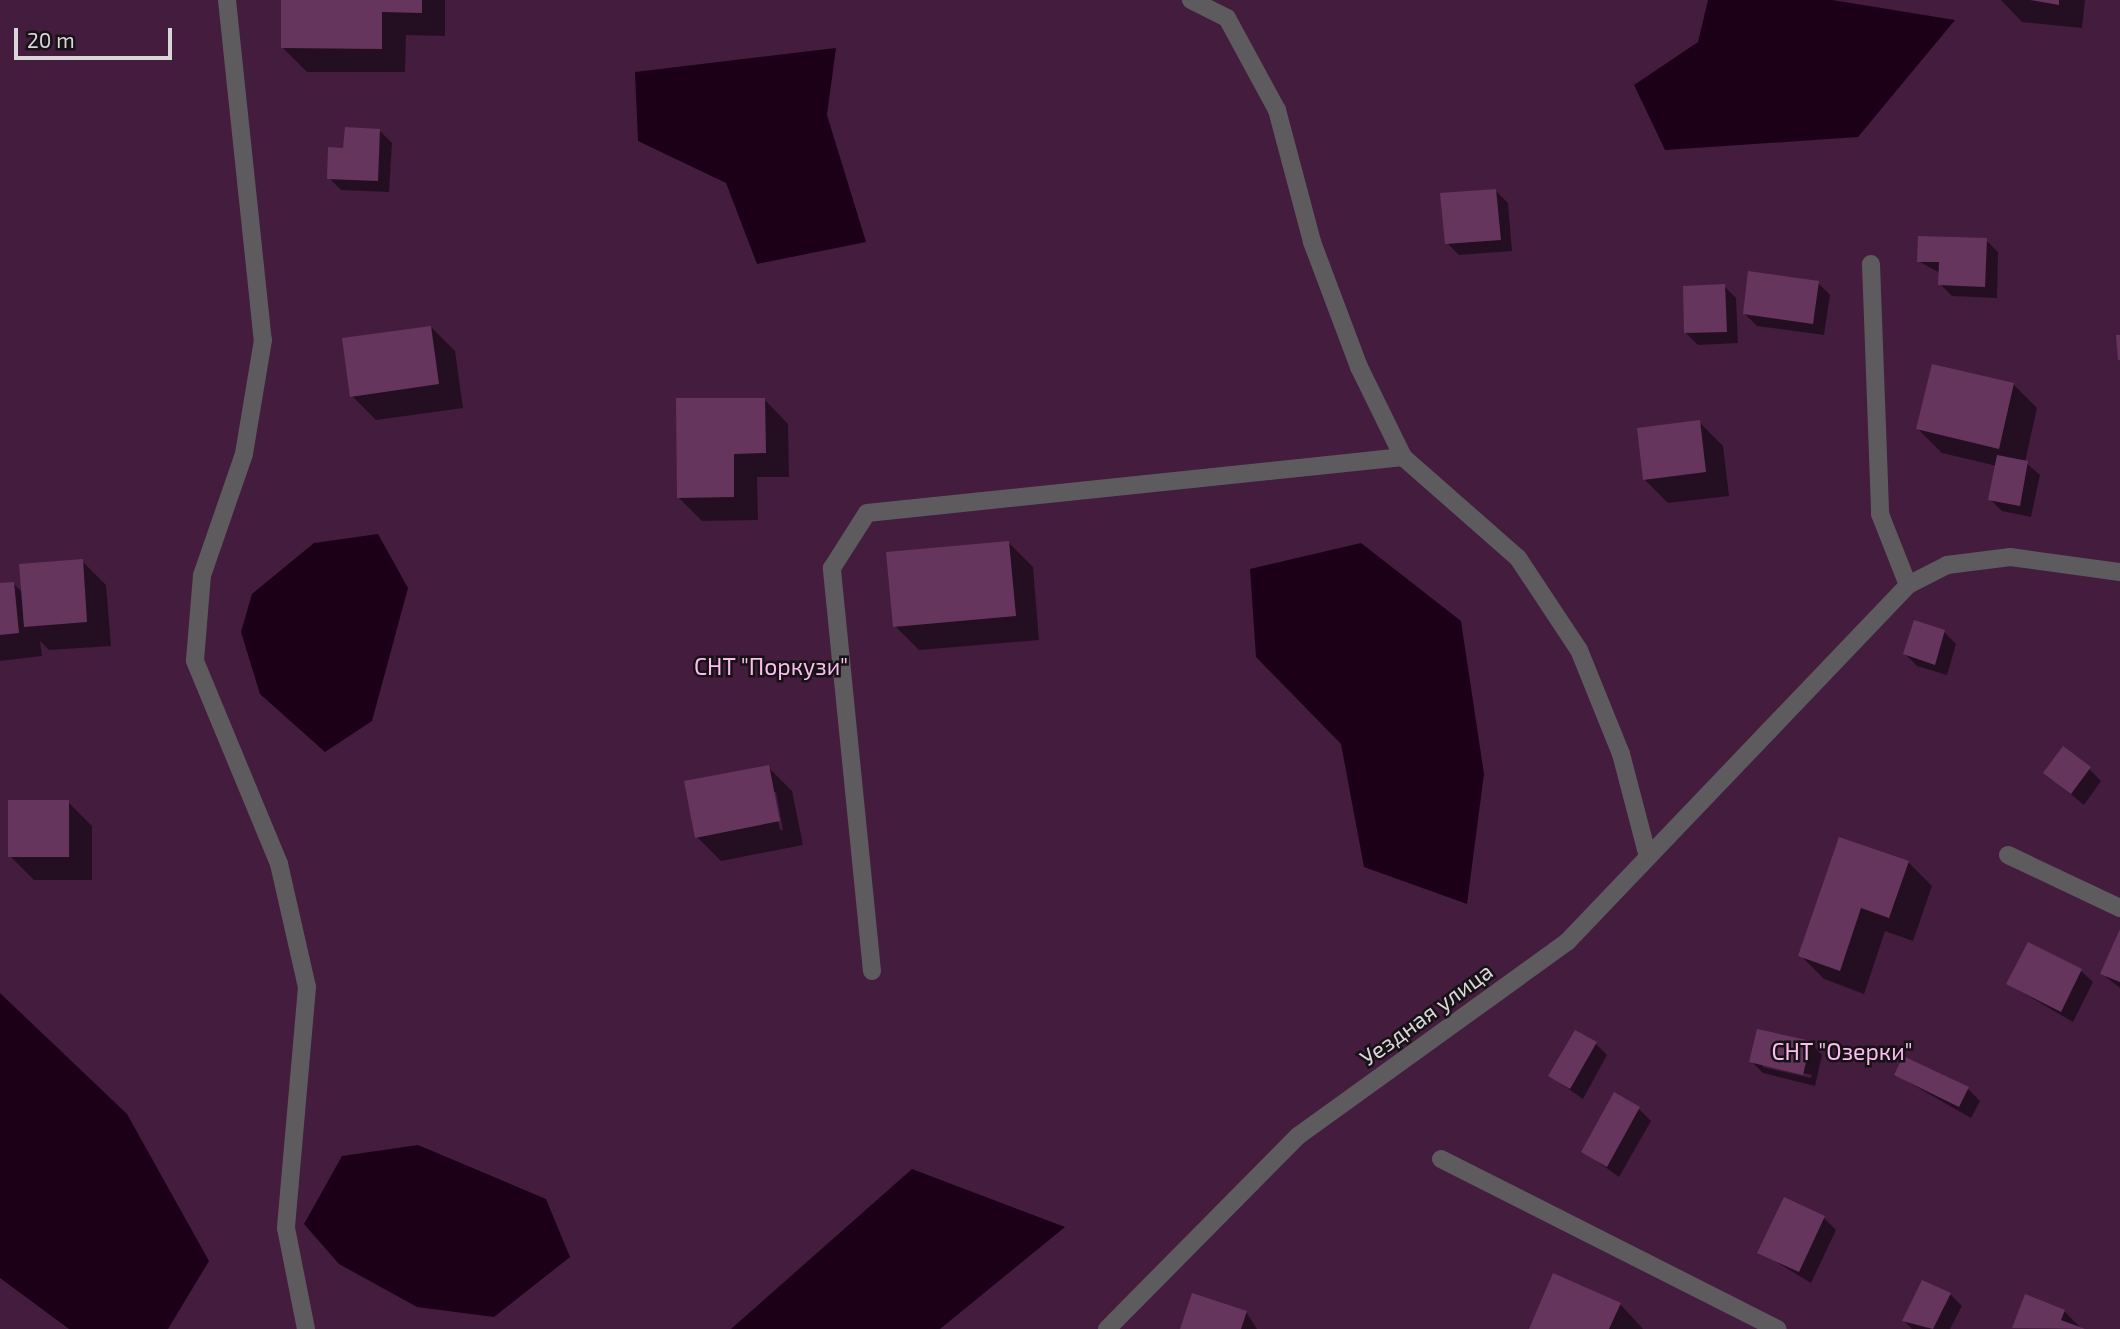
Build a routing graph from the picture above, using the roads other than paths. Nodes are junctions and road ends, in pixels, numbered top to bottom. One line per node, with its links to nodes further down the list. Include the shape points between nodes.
1 (227, 0): 12 (street, via 263,340 244,454 202,575 195,661 279,864 307,987 286,1228)
2 (1191, 0): 4 (street, via 1227,18 1277,110 1312,242 1359,366)
3 (1871, 264): 6 (street, via 1880,514)
4 (1404, 457): 7 (street, via 1518,558 1579,650 1621,754); 10 (street, via 867,513 832,568)
5 (2120, 572): 6 (street, Уездная улица, via 2010,557 1947,565)
6 (1908, 585): 7 (street, Уездная улица, via 1769,733)
7 (1647, 853): 13 (street, Уездная улица, via 1567,942 1298,1136)
8 (2008, 855): 9 (street)
9 (2120, 908)
10 (873, 971)
11 (1441, 1159): 14 (street)
12 (306, 1329)
13 (1107, 1329)
14 (1778, 1329)

